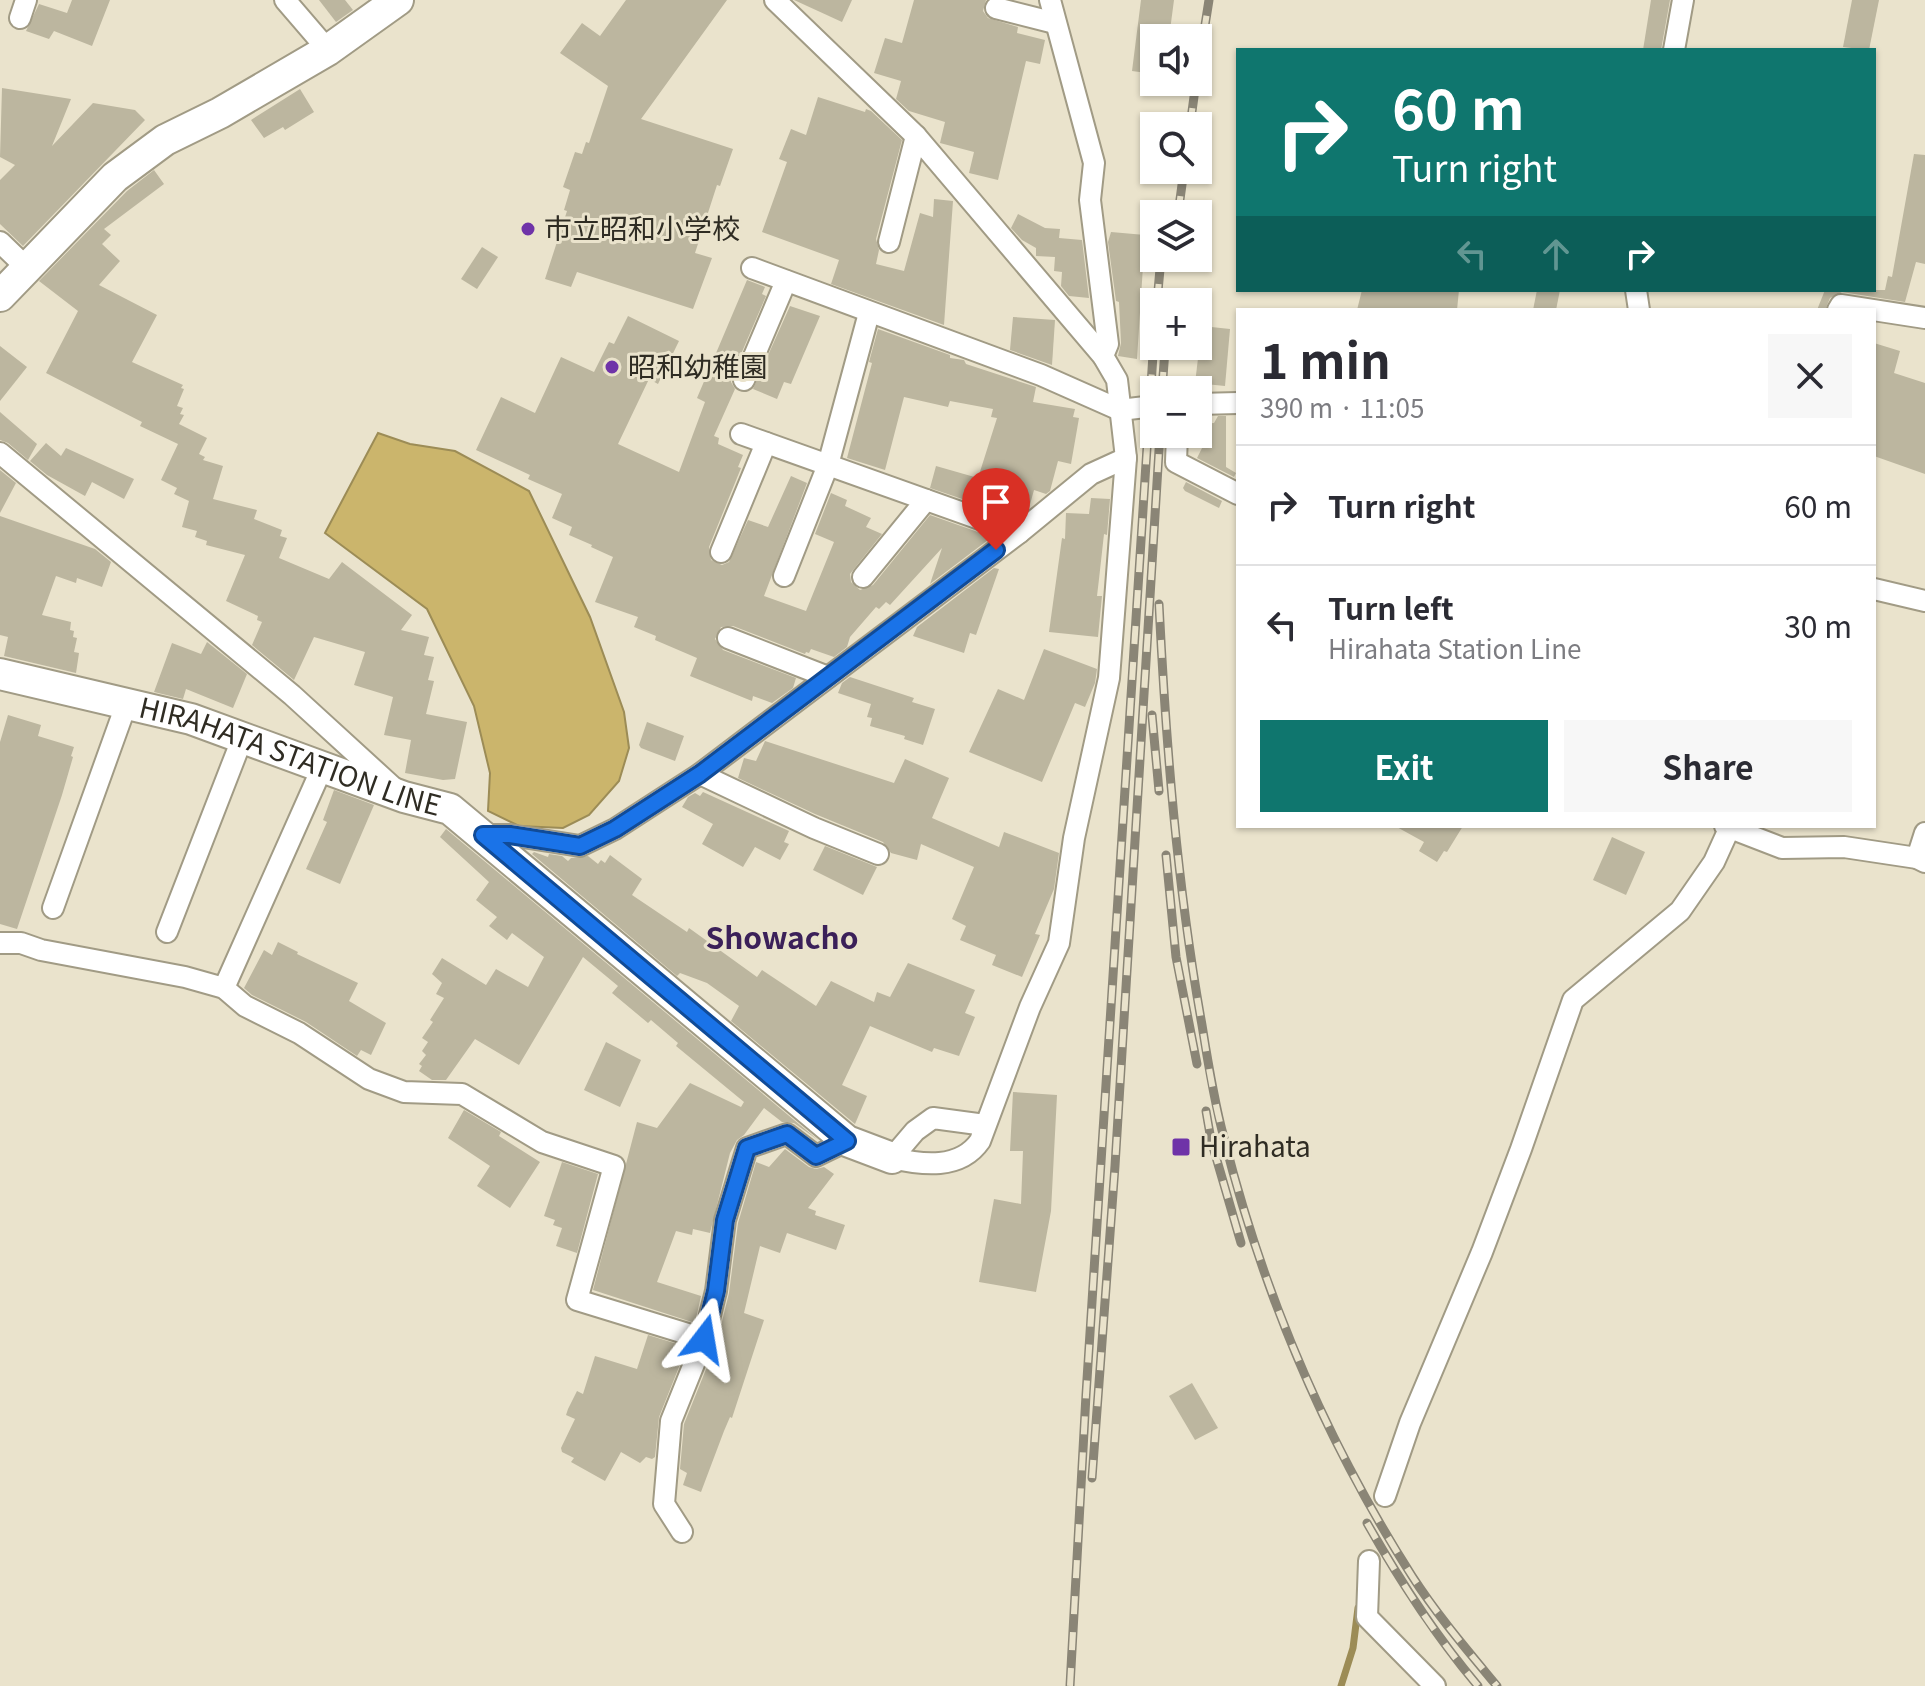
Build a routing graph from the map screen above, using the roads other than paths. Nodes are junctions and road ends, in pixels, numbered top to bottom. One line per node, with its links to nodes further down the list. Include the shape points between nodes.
1 (285, 0): 9 (street)
2 (398, 0): 9 (main road)
3 (775, 0): 10 (street)
4 (1050, 0): 7 (street)
5 (1683, 0): 8 (street)
6 (996, 8): 7 (street)
7 (1055, 23): 22 (street, via 1094,163 1090,200 1108,344)
8 (1674, 48)
9 (328, 50): 13 (main road, via 165,140 115,177)
10 (916, 136): 12 (street); 22 (street)
11 (0, 242): 13 (street)
12 (889, 242)
13 (27, 268): 16 (main road)
14 (752, 268): 15 (street)
15 (786, 281): 20 (street); 23 (street)
16 (0, 296)
17 (1839, 308): 18 (street)
18 (1860, 308)
19 (1876, 310): 21 (street)
20 (869, 313): 27 (street, via 1041,375); 33 (street)
21 (1925, 318)
22 (1103, 356): 27 (street, via 1117,380)
23 (744, 380)
24 (1236, 403): 25 (street)
25 (1212, 404)
26 (1140, 408): 27 (street)
27 (1120, 410): 32 (street)
28 (741, 434): 29 (street)
29 (766, 443): 33 (street); 37 (street)
30 (1176, 448): 34 (street, via 1176,462)
31 (0, 453): 49 (street, via 292,695)
32 (1126, 458): 36 (street, via 1091,474); 59 (street, via 1109,678 1074,838 1059,943)
33 (828, 465): 35 (street); 38 (street)
34 (1236, 493)
35 (926, 500): 36 (street); 39 (street)
36 (1019, 533): 44 (street)
37 (721, 552)
38 (784, 576)
39 (863, 577)
40 (1876, 589): 41 (street)
41 (1925, 601)
42 (728, 638): 44 (street)
43 (0, 674): 45 (main road, HIRAHATA STATION LINE)
44 (828, 677): 48 (street)
45 (126, 705): 46 (main road, HIRAHATA STATION LINE, via 191,719); 55 (street)
46 (242, 739): 47 (main road, HIRAHATA STATION LINE); 56 (street)
47 (322, 768): 49 (main road, HIRAHATA STATION LINE); 58 (street)
48 (700, 774): 52 (street, via 580,846); 53 (street)
49 (404, 797): 52 (main road, HIRAHATA STATION LINE, via 450,809)
50 (1727, 828): 54 (street, via 1782,848 1844,847); 63 (street, via 1714,862 1680,911 1573,1000 1521,1149)
51 (1925, 833): 54 (street)
52 (483, 835): 60 (main road, HIRAHATA STATION LINE)
53 (878, 854)
54 (1921, 860)
55 (53, 908)
56 (167, 932)
57 (0, 943): 58 (street, via 21,943)
58 (224, 988): 62 (street, via 245,1006 299,1033 369,1079 404,1092 462,1094 542,1142 614,1166 577,1300)
59 (985, 1125): 61 (street, via 933,1118); 61 (street, via 970,1154 950,1162 919,1165)
60 (847, 1141): 61 (main road, HIRAHATA STATION LINE); 62 (street, via 816,1156 787,1134 747,1148 725,1220)
61 (892, 1158)
62 (704, 1339): 64 (street, via 671,1421 664,1504)
63 (1385, 1496)
64 (682, 1532)
65 (1369, 1561): 66 (street, via 1367,1617)
66 (1435, 1686)

